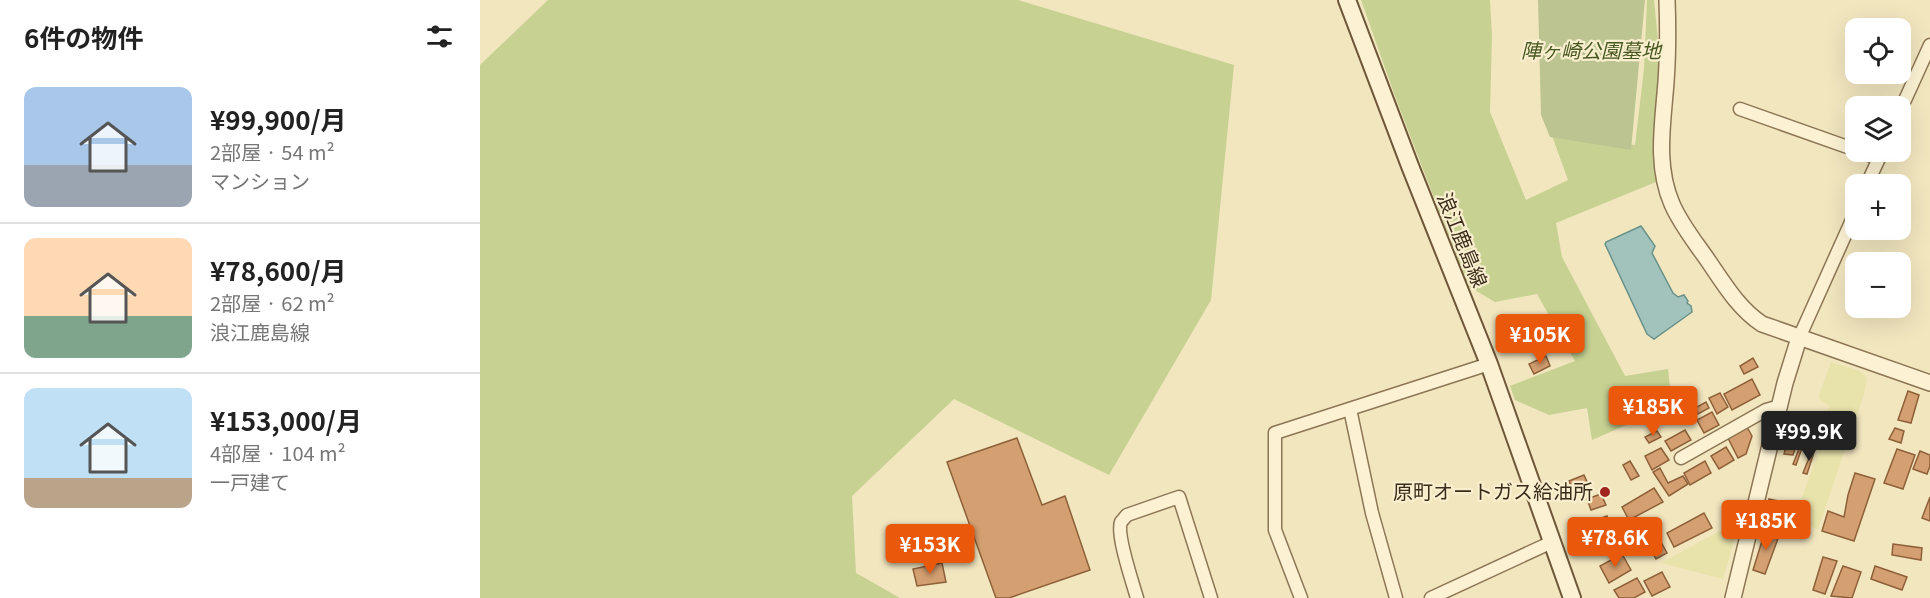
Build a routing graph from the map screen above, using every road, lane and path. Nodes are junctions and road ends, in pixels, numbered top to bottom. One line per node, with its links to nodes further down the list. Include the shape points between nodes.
1 (1347, 0): 9 (main road, 浪江鹿島線)
2 (1667, 0): 8 (street, via 1660,156 1672,205 1743,309 1762,324)
3 (1930, 45): 4 (street)
4 (1907, 96)
5 (1740, 109): 6 (street)
6 (1845, 147)
7 (1845, 236): 8 (street)
8 (1799, 338): 10 (street); 11 (street)
9 (1489, 364): 12 (street); 14 (main road, 浪江鹿島線)
10 (1930, 383)
11 (1780, 406): 13 (street); 21 (street)
12 (1350, 409): 17 (street, via 1275,433 1275,530); 18 (street, via 1372,513)
13 (1681, 458)
14 (1552, 542): 19 (street); 20 (main road, 浪江鹿島線)
15 (1137, 598): 16 (street, via 1124,552 1121,522 1127,515 1179,497)
16 (1211, 598)
17 (1301, 598)
18 (1396, 598)
19 (1431, 598)
20 (1572, 598)
21 (1733, 598)

